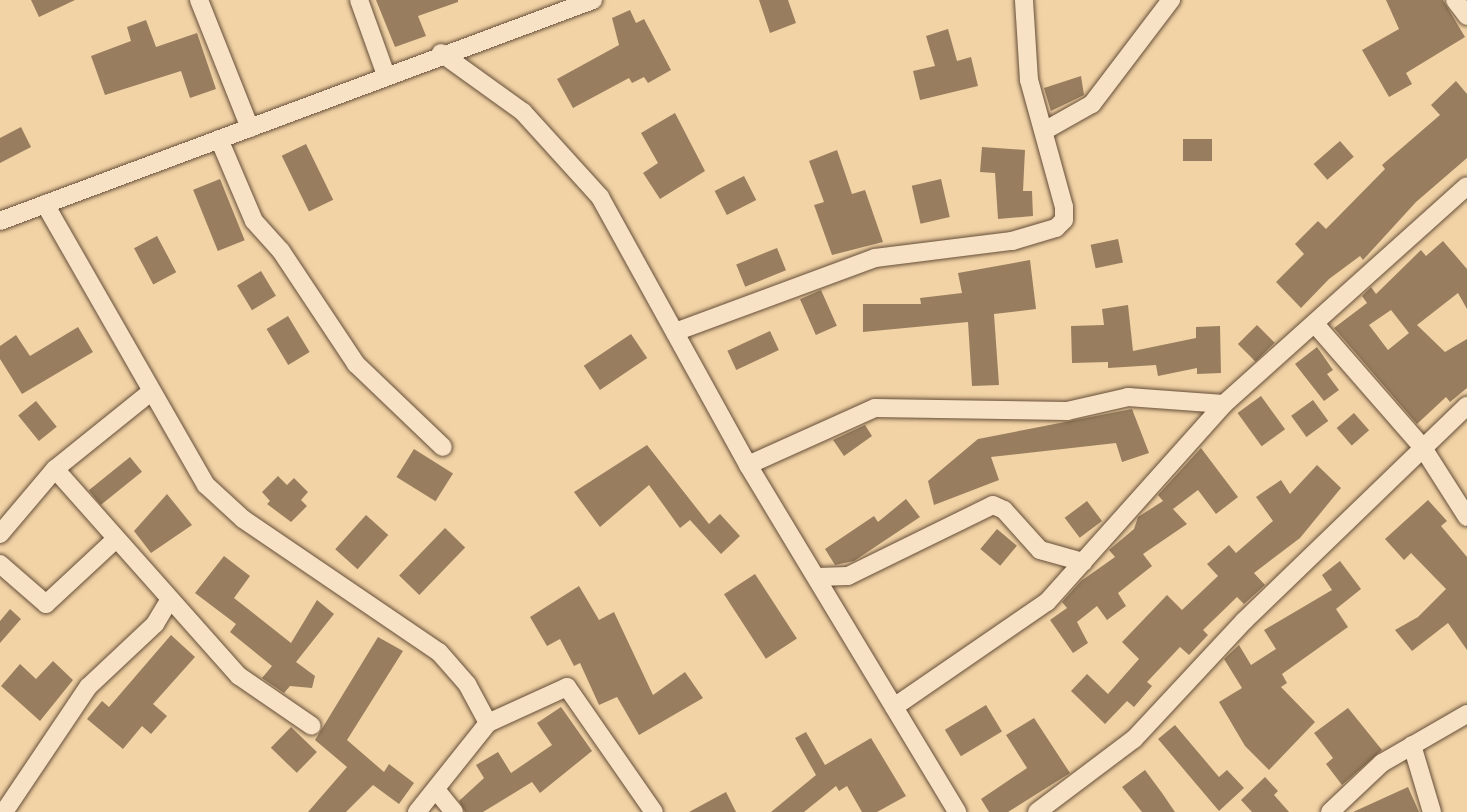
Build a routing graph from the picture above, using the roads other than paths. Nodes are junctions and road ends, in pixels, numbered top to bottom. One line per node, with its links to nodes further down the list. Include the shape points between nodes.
1 (199, 0): 11 (street)
2 (359, 0): 10 (street)
3 (593, 0): 7 (street)
4 (1024, 0): 12 (street, via 1029,80)
5 (1171, 0): 12 (street, via 1092,105)
6 (1455, 0): 8 (street)
7 (550, 8): 9 (street)
8 (1467, 16)
9 (441, 53): 10 (street); 18 (street, via 523,112 584,174)
10 (386, 75): 11 (street)
11 (250, 128): 13 (street)
12 (1044, 131): 18 (street, via 1064,207 1064,220 1056,228 1012,241 875,258)
13 (219, 140): 15 (street); 22 (street, via 254,221 282,251 356,364)
14 (1467, 186): 17 (street)
15 (45, 204): 16 (street); 19 (street)
16 (0, 221)
17 (1315, 324): 20 (street); 23 (street)
18 (675, 332): 24 (street)
19 (152, 391): 25 (street); 35 (street, via 206,485 224,504 439,652 467,684)
20 (1224, 404): 24 (street, via 1128,397 1066,411 874,408); 29 (street)
21 (1467, 406): 23 (street)
22 (442, 447)
23 (1423, 448): 26 (street); 44 (street, via 1244,621 1134,738)
24 (748, 465): 31 (street)
25 (55, 469): 27 (street); 28 (street)
26 (1467, 518)
27 (0, 534)
28 (116, 539): 30 (street, via 46,604); 32 (street)
29 (1083, 562): 31 (street, via 1040,550 1004,510 993,506 848,576); 33 (street, via 1019,625)
30 (0, 564)
31 (817, 577): 33 (street)
32 (170, 599): 36 (street, via 239,676); 39 (street, via 155,624 88,687)
33 (894, 707): 43 (street)
34 (1467, 714): 37 (street)
35 (488, 723): 38 (street); 42 (street, via 557,688 574,690)
36 (312, 726)
37 (1412, 745): 45 (street, via 1382,763); 46 (street)
38 (437, 791): 40 (street); 41 (street)
39 (4, 812)
40 (417, 812)
41 (454, 812)
42 (654, 812)
43 (957, 812)
44 (1037, 812)
45 (1330, 812)
46 (1432, 812)

